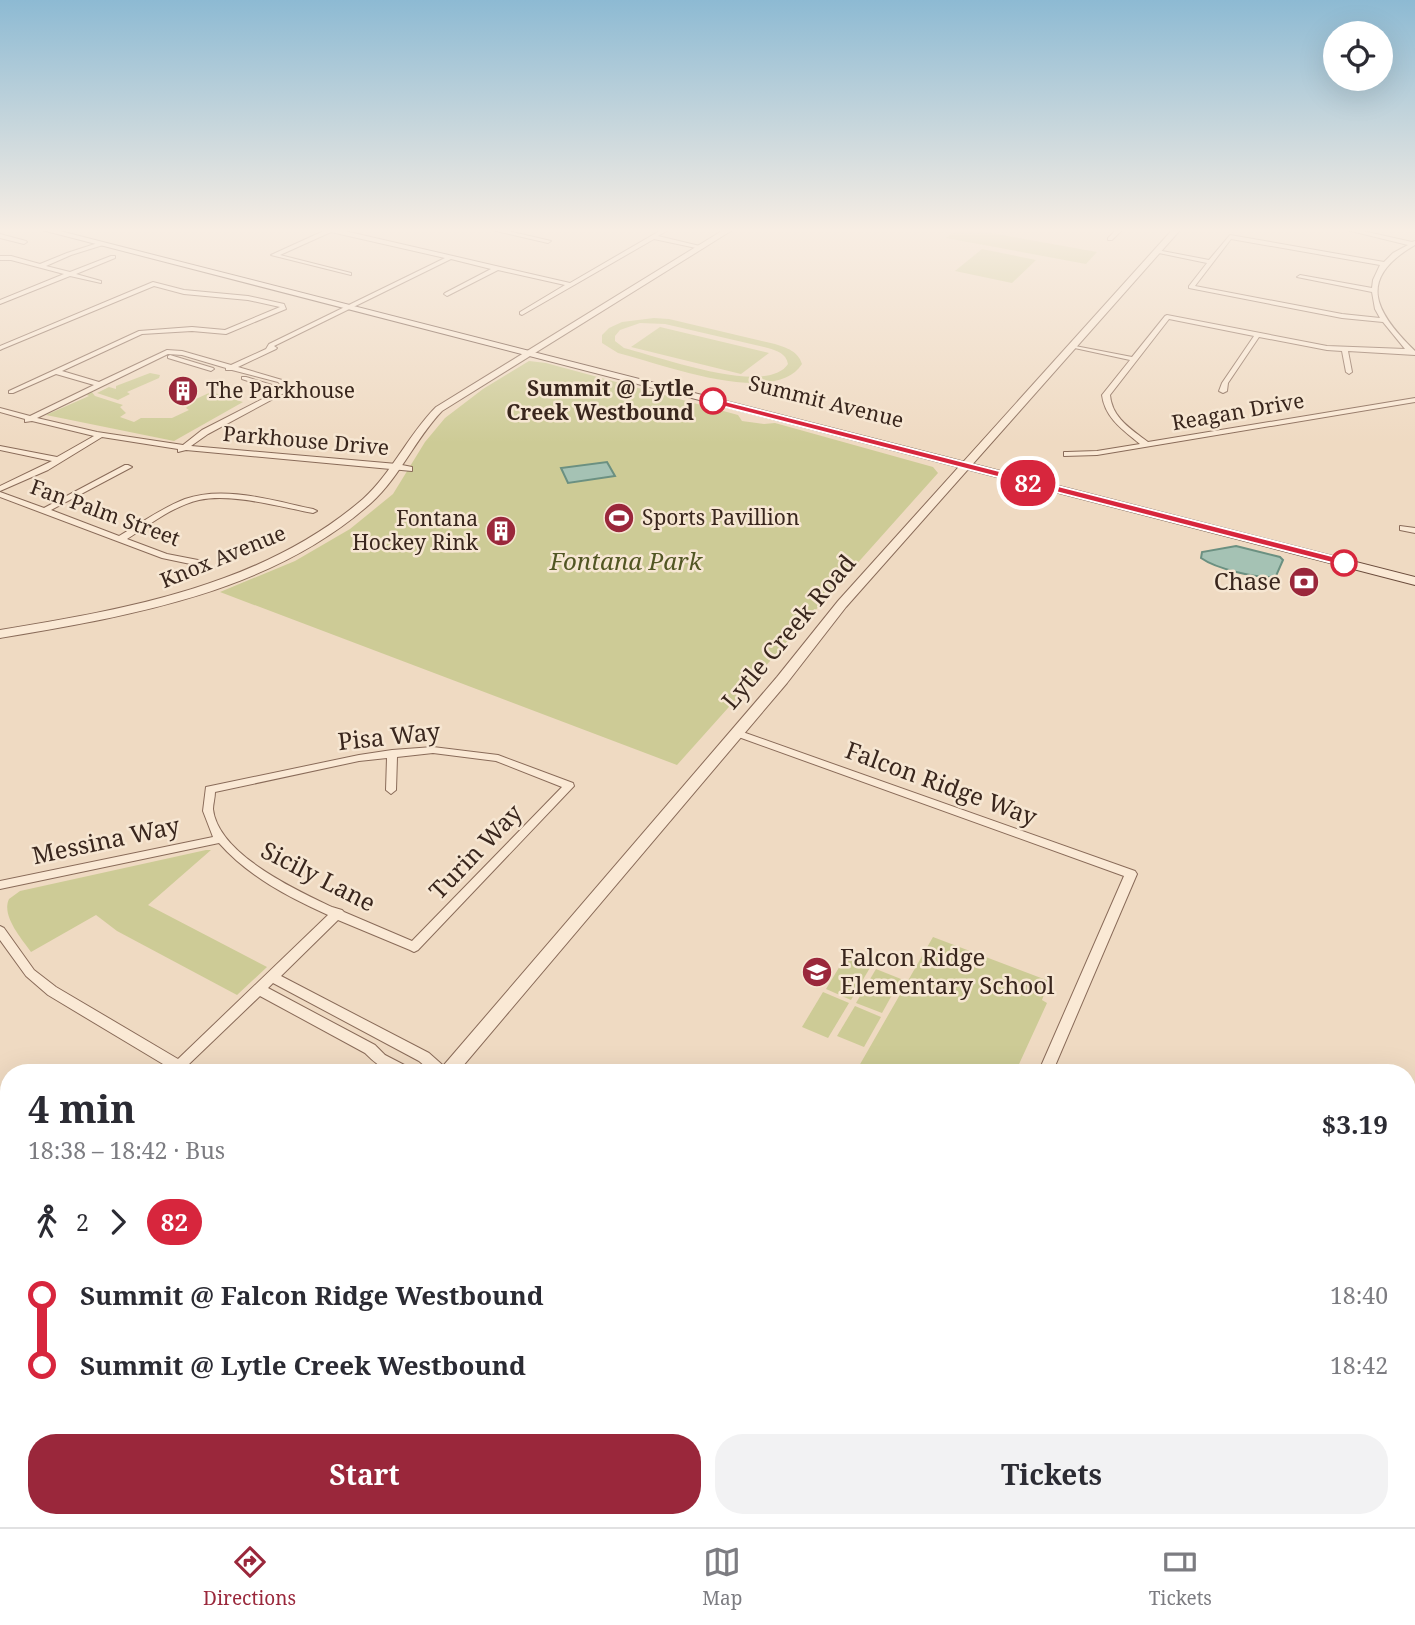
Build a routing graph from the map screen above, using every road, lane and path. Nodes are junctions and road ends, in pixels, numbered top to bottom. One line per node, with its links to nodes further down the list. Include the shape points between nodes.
1 (114, 300): 16 (street)
2 (258, 300): 22 (street, via 284,308 226,332 141,332)
3 (331, 300): 11 (main road, Summit Avenue)
4 (333, 300): 11 (main road, Summit Avenue)
5 (366, 300): 11 (street)
6 (544, 300): 12 (street)
7 (615, 300): 18 (street, Knox Avenue)
8 (1113, 300): 15 (street, Lytle Creek Road)
9 (1260, 300): 13 (street)
10 (1375, 300): 13 (street)
11 (355, 306): 18 (main road, Summit Avenue); 21 (street)
12 (522, 313)
13 (1383, 320): 19 (street)
14 (1258, 334): 17 (street); 20 (street, via 1167,317); 26 (street)
15 (1072, 346): 20 (street); 37 (street, Lytle Creek Road)
16 (0, 348)
17 (1345, 350): 19 (street); 23 (street)
18 (531, 351): 37 (main road, Summit Avenue); 39 (street, Knox Avenue, via 439,409 414,435)
19 (1413, 353)
20 (1134, 359): 32 (street, via 1106,401 1115,419)
21 (226, 370): 24 (street, via 182,352 160,354); 34 (street, via 284,391 205,432)
22 (55, 371): 24 (street); 25 (street)
23 (1349, 372)
24 (97, 384): 30 (street)
25 (11, 391)
26 (1223, 391)
27 (1415, 400): 32 (street, Reagan Drive)
28 (0, 410): 30 (street, Parkhouse Drive)
29 (0, 416): 30 (street, Parkhouse Drive)
30 (26, 420): 31 (street, Parkhouse Drive)
31 (94, 436): 34 (street, Parkhouse Drive); 36 (street)
32 (1147, 445): 35 (street, Reagan Drive)
33 (0, 448): 36 (street)
34 (181, 450): 39 (street, Parkhouse Drive)
35 (1067, 454)
36 (55, 459): 40 (street)
37 (968, 462): 47 (main road, Summit Avenue); 48 (main road, Summit Avenue); 50 (street, Lytle Creek Road, via 842,604)
38 (128, 467): 41 (street)
39 (395, 469): 49 (street, Knox Avenue, via 368,500 334,527 240,575 123,612)
40 (0, 489): 41 (street, Fan Palm Street)
41 (45, 510): 45 (street, Fan Palm Street)
42 (313, 511): 45 (street, via 200,497)
43 (1403, 528): 44 (street)
44 (1415, 531)
45 (120, 539): 46 (street, Fan Palm Street)
46 (200, 563)
47 (1415, 572)
48 (1415, 581)
49 (0, 634)
50 (737, 733): 68 (street, Lytle Creek Road); 69 (street, Falcon Ridge Way, via 1131,874)
51 (392, 753): 52 (street, Pisa Way, via 433,750 498,758); 53 (street, Pisa Way); 54 (street)
52 (569, 786): 59 (street, Turin Way)
53 (210, 790): 55 (street, Sicily Lane, via 208,812)
54 (391, 790)
55 (221, 839): 56 (street, Messina Way); 57 (street, Sicily Lane, via 244,864 280,887)
56 (0, 885)
57 (338, 913): 59 (street, Sicily Lane); 60 (street)
58 (0, 931): 64 (street, via 30,973 52,991)
59 (414, 947)
60 (272, 977): 61 (street); 62 (street)
61 (259, 989): 63 (street); 65 (street)
62 (383, 1036): 63 (street); 67 (street)
63 (370, 1049): 66 (street)
64 (174, 1064)
65 (190, 1064)
66 (390, 1064)
67 (433, 1064)
68 (452, 1064)
69 (1049, 1064)

